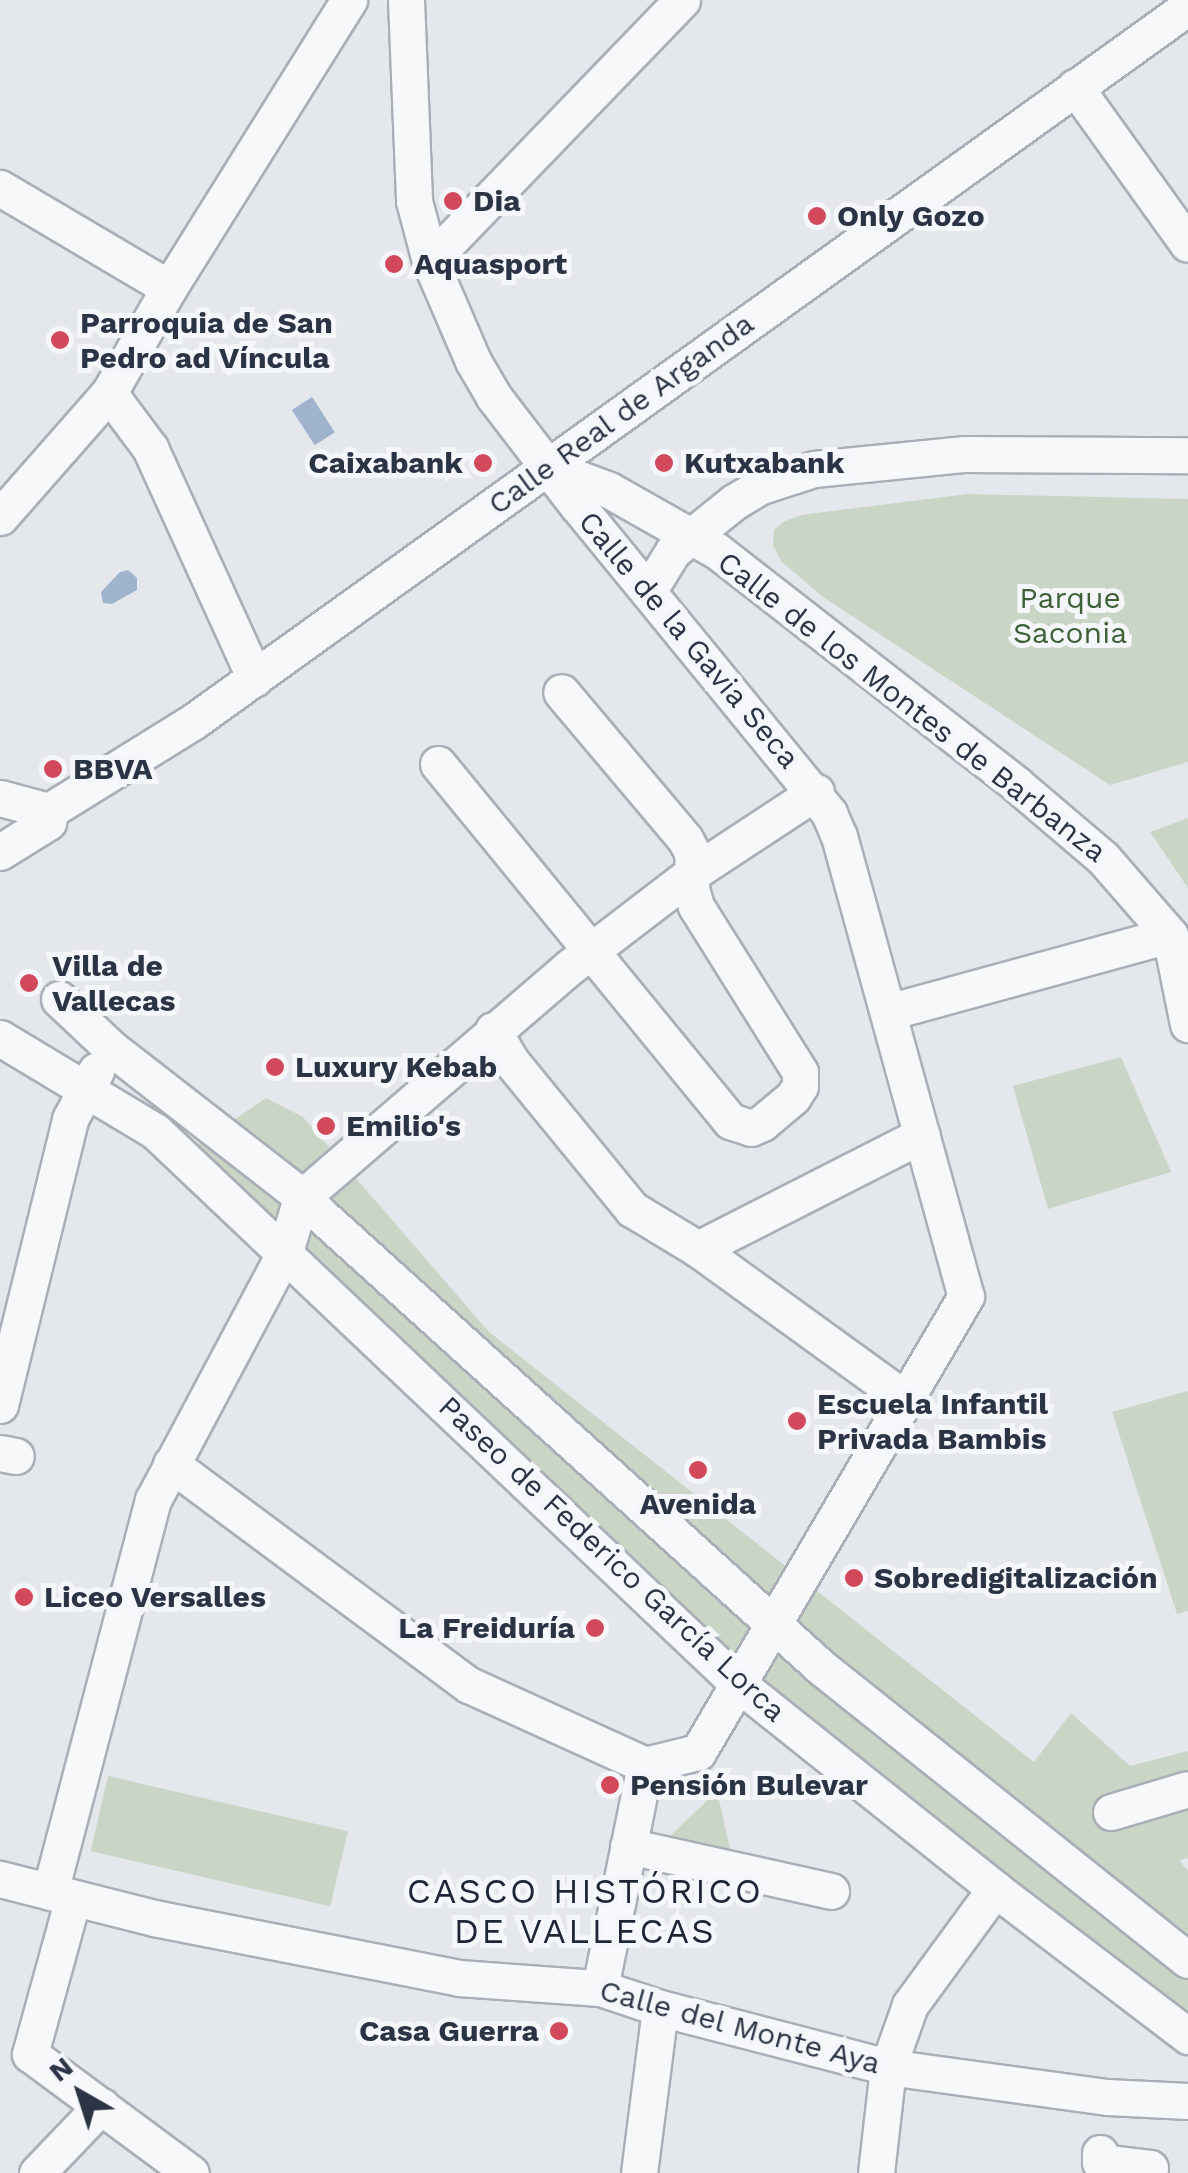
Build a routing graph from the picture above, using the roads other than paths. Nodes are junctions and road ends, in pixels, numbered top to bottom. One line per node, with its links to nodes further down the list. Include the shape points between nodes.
1 (349, 0): 9 (street)
2 (406, 0): 8 (street, Calle de la Gavia Seca, via 414,201)
3 (682, 0): 8 (street)
4 (1188, 7): 5 (street, Calle Real de Arganda)
5 (1074, 86): 7 (street); 12 (street, Calle Real de Arganda)
6 (0, 188): 9 (street)
7 (1188, 244)
8 (430, 260): 12 (street, Calle de la Gavia Seca, via 480,373)
9 (169, 288): 10 (street)
10 (109, 394): 13 (street); 16 (street, via 150,448)
11 (1188, 455): 14 (street, via 964,454 814,469 762,486)
12 (550, 468): 14 (street, Calle de los Montes de Barbanza, via 597,484); 15 (street, Calle de la Gavia Seca); 16 (street, Calle Real de Arganda)
13 (0, 516)
14 (691, 535): 15 (street, via 656,572); 24 (street, Calle de los Montes de Barbanza, via 1016,784 1125,877)
15 (650, 590): 19 (street, Calle de la Gavia Seca)
16 (256, 678): 21 (street, Calle Real de Arganda)
17 (561, 692): 23 (street, via 685,839)
18 (438, 764): 25 (street)
19 (816, 792): 23 (street); 27 (street, Calle de la Gavia Seca, via 839,836)
20 (0, 798): 21 (street)
21 (48, 811): 22 (street, Calle Real de Arganda, via 48,822)
22 (0, 852)
23 (694, 872): 25 (street); 25 (street, via 696,906 800,1072 793,1097 762,1123 751,1128 730,1121)
24 (1170, 934): 27 (street); 28 (street, Calle de los Montes de Barbanza)
25 (590, 952): 29 (street)
26 (59, 999): 31 (street, Paseo de Federico García Lorca)
27 (888, 1012): 33 (street, Calle de la Gavia Seca)
28 (1188, 1024)
29 (494, 1030): 34 (street); 35 (street, via 510,1060 632,1209)
30 (0, 1038): 32 (street, Paseo de Federico García Lorca)
31 (111, 1048): 32 (street); 34 (street, Paseo de Federico García Lorca)
32 (86, 1088): 36 (street, Paseo de Federico García Lorca, via 156,1131); 38 (street, via 70,1119)
33 (922, 1135): 35 (street); 37 (street, Calle de la Gavia Seca, via 966,1296)
34 (300, 1198): 36 (street); 40 (street, Paseo de Federico García Lorca)
35 (698, 1249): 37 (street)
36 (284, 1252): 39 (street); 41 (street, Paseo de Federico García Lorca)
37 (904, 1398): 40 (street)
38 (0, 1405)
39 (171, 1464): 42 (street, via 469,1685); 49 (street, via 153,1500)
40 (772, 1626): 41 (street); 50 (street, Paseo de Federico García Lorca)
41 (736, 1682): 42 (street, via 698,1752); 48 (street, Paseo de Federico García Lorca)
42 (644, 1765): 45 (street)
43 (1188, 1789): 44 (street)
44 (1111, 1812)
45 (628, 1846): 47 (street); 51 (street)
46 (0, 1879): 49 (street, Calle del Monte Aya)
47 (831, 1890)
48 (995, 1890): 53 (street, Paseo de Federico García Lorca); 54 (street, via 910,2005)
49 (61, 1895): 51 (street, Calle del Monte Aya, via 459,1978); 56 (street, via 30,2054)
50 (1188, 1960)
51 (600, 1988): 52 (street, Calle del Monte Aya)
52 (660, 2008): 54 (street, Calle del Monte Aya); 60 (street)
53 (1188, 2036)
54 (888, 2066): 55 (street, Calle del Monte Aya, via 1107,2097); 61 (street)
55 (1188, 2101)
56 (102, 2106): 58 (street); 59 (street)
57 (1100, 2153): 62 (street, via 1100,2162 1150,2168)
58 (37, 2173)
59 (191, 2173)
60 (639, 2173)
61 (876, 2173)
62 (1149, 2173)

